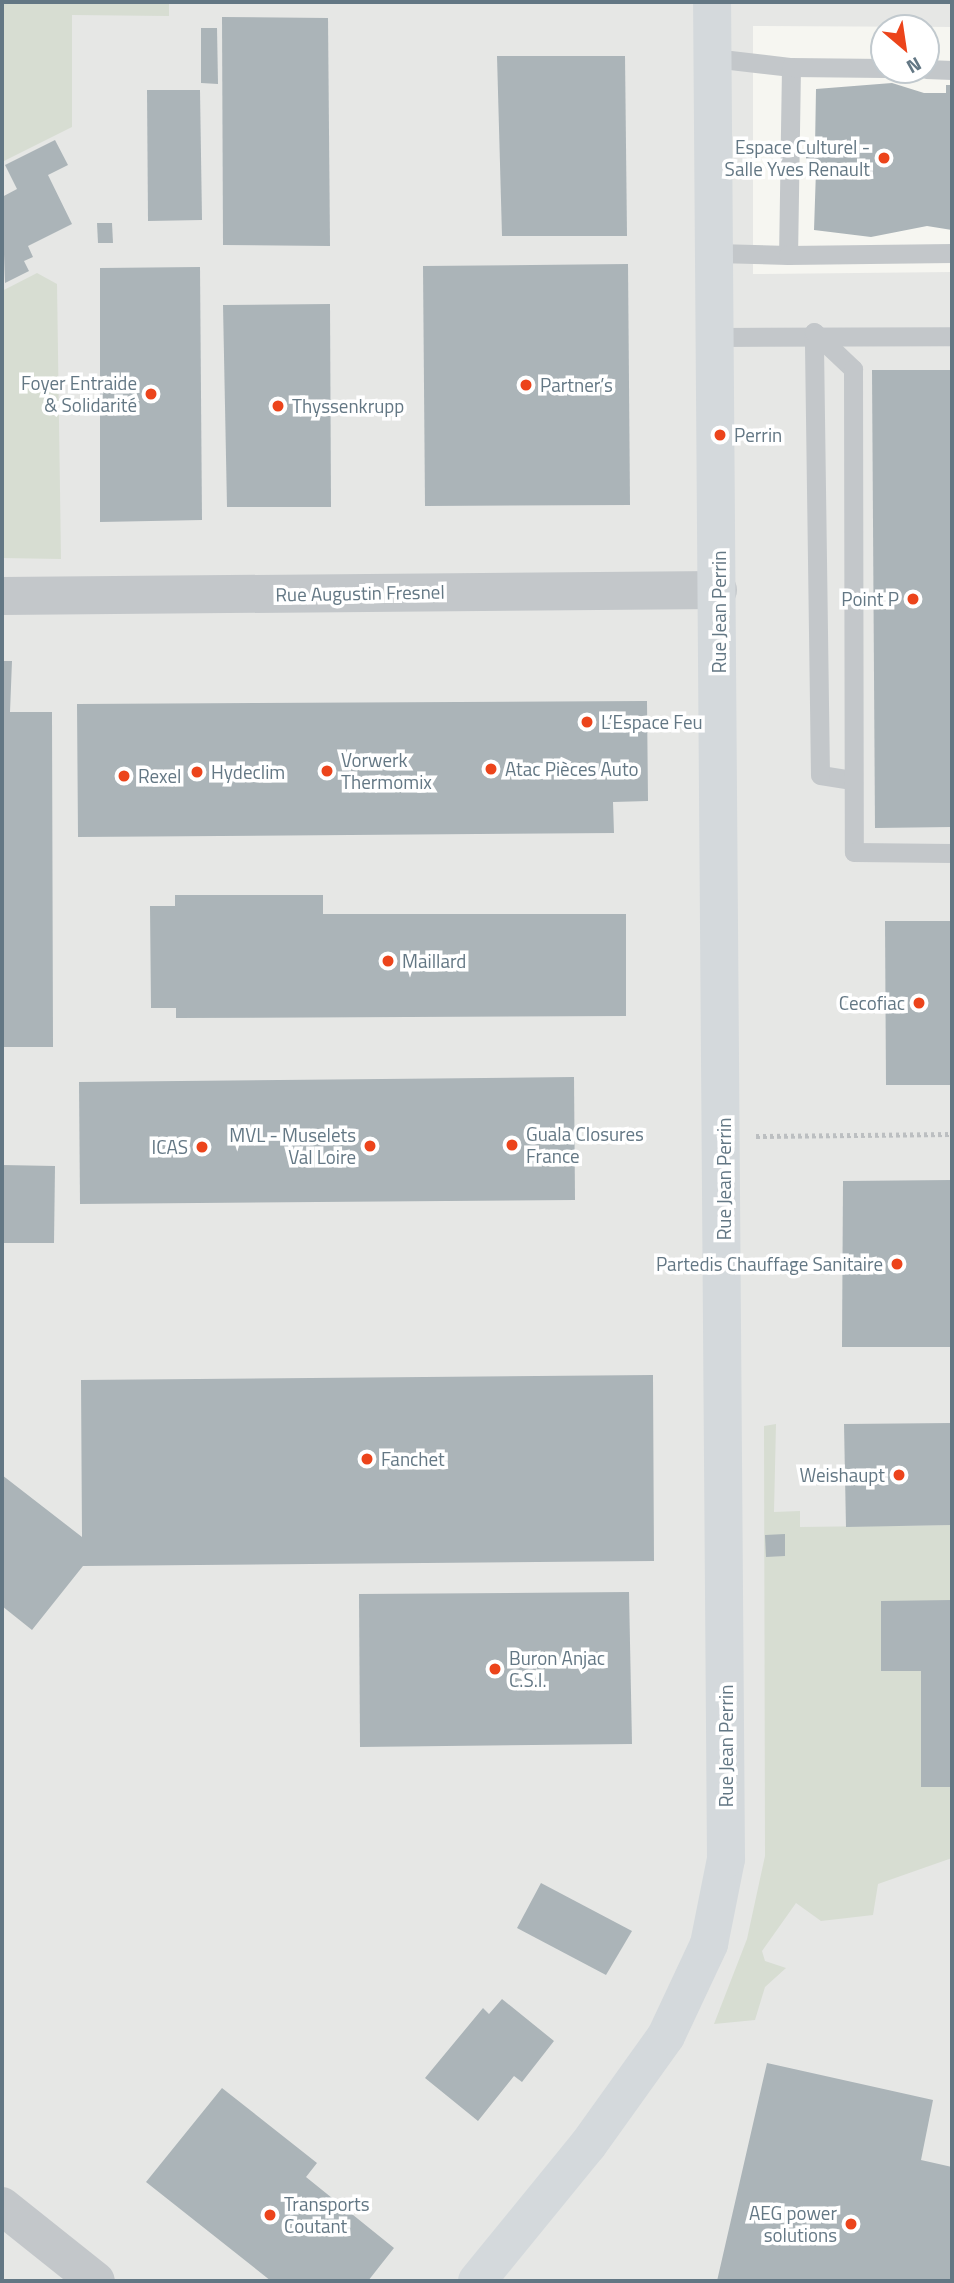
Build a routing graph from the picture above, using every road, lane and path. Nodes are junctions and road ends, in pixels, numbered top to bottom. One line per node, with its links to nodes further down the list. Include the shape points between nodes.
1 (712, 2): 2 (street, Rue Jean Perrin)
2 (713, 58): 3 (lane); 5 (street, Rue Jean Perrin)
3 (791, 67): 4 (lane); 7 (lane)
4 (870, 68)
5 (716, 253): 7 (lane); 10 (street, Rue Jean Perrin)
6 (952, 253): 7 (lane)
7 (788, 255)
8 (814, 332): 9 (lane); 10 (lane); 13 (lane, via 853,369); 13 (lane, via 820,775)
9 (952, 336)
10 (718, 337): 11 (street, Rue Jean Perrin)
11 (718, 590): 12 (street, Rue Augustin Fresnel); 16 (street, Rue Jean Perrin)
12 (2, 596)
13 (852, 779): 14 (lane, via 854,852)
14 (952, 853)
15 (952, 1134): 16 (path)
16 (724, 1136): 19 (street, Rue Jean Perrin, via 726,1859 709,1944 666,2036 588,2145)
17 (2, 2206): 18 (street)
18 (96, 2281)
19 (477, 2281)

